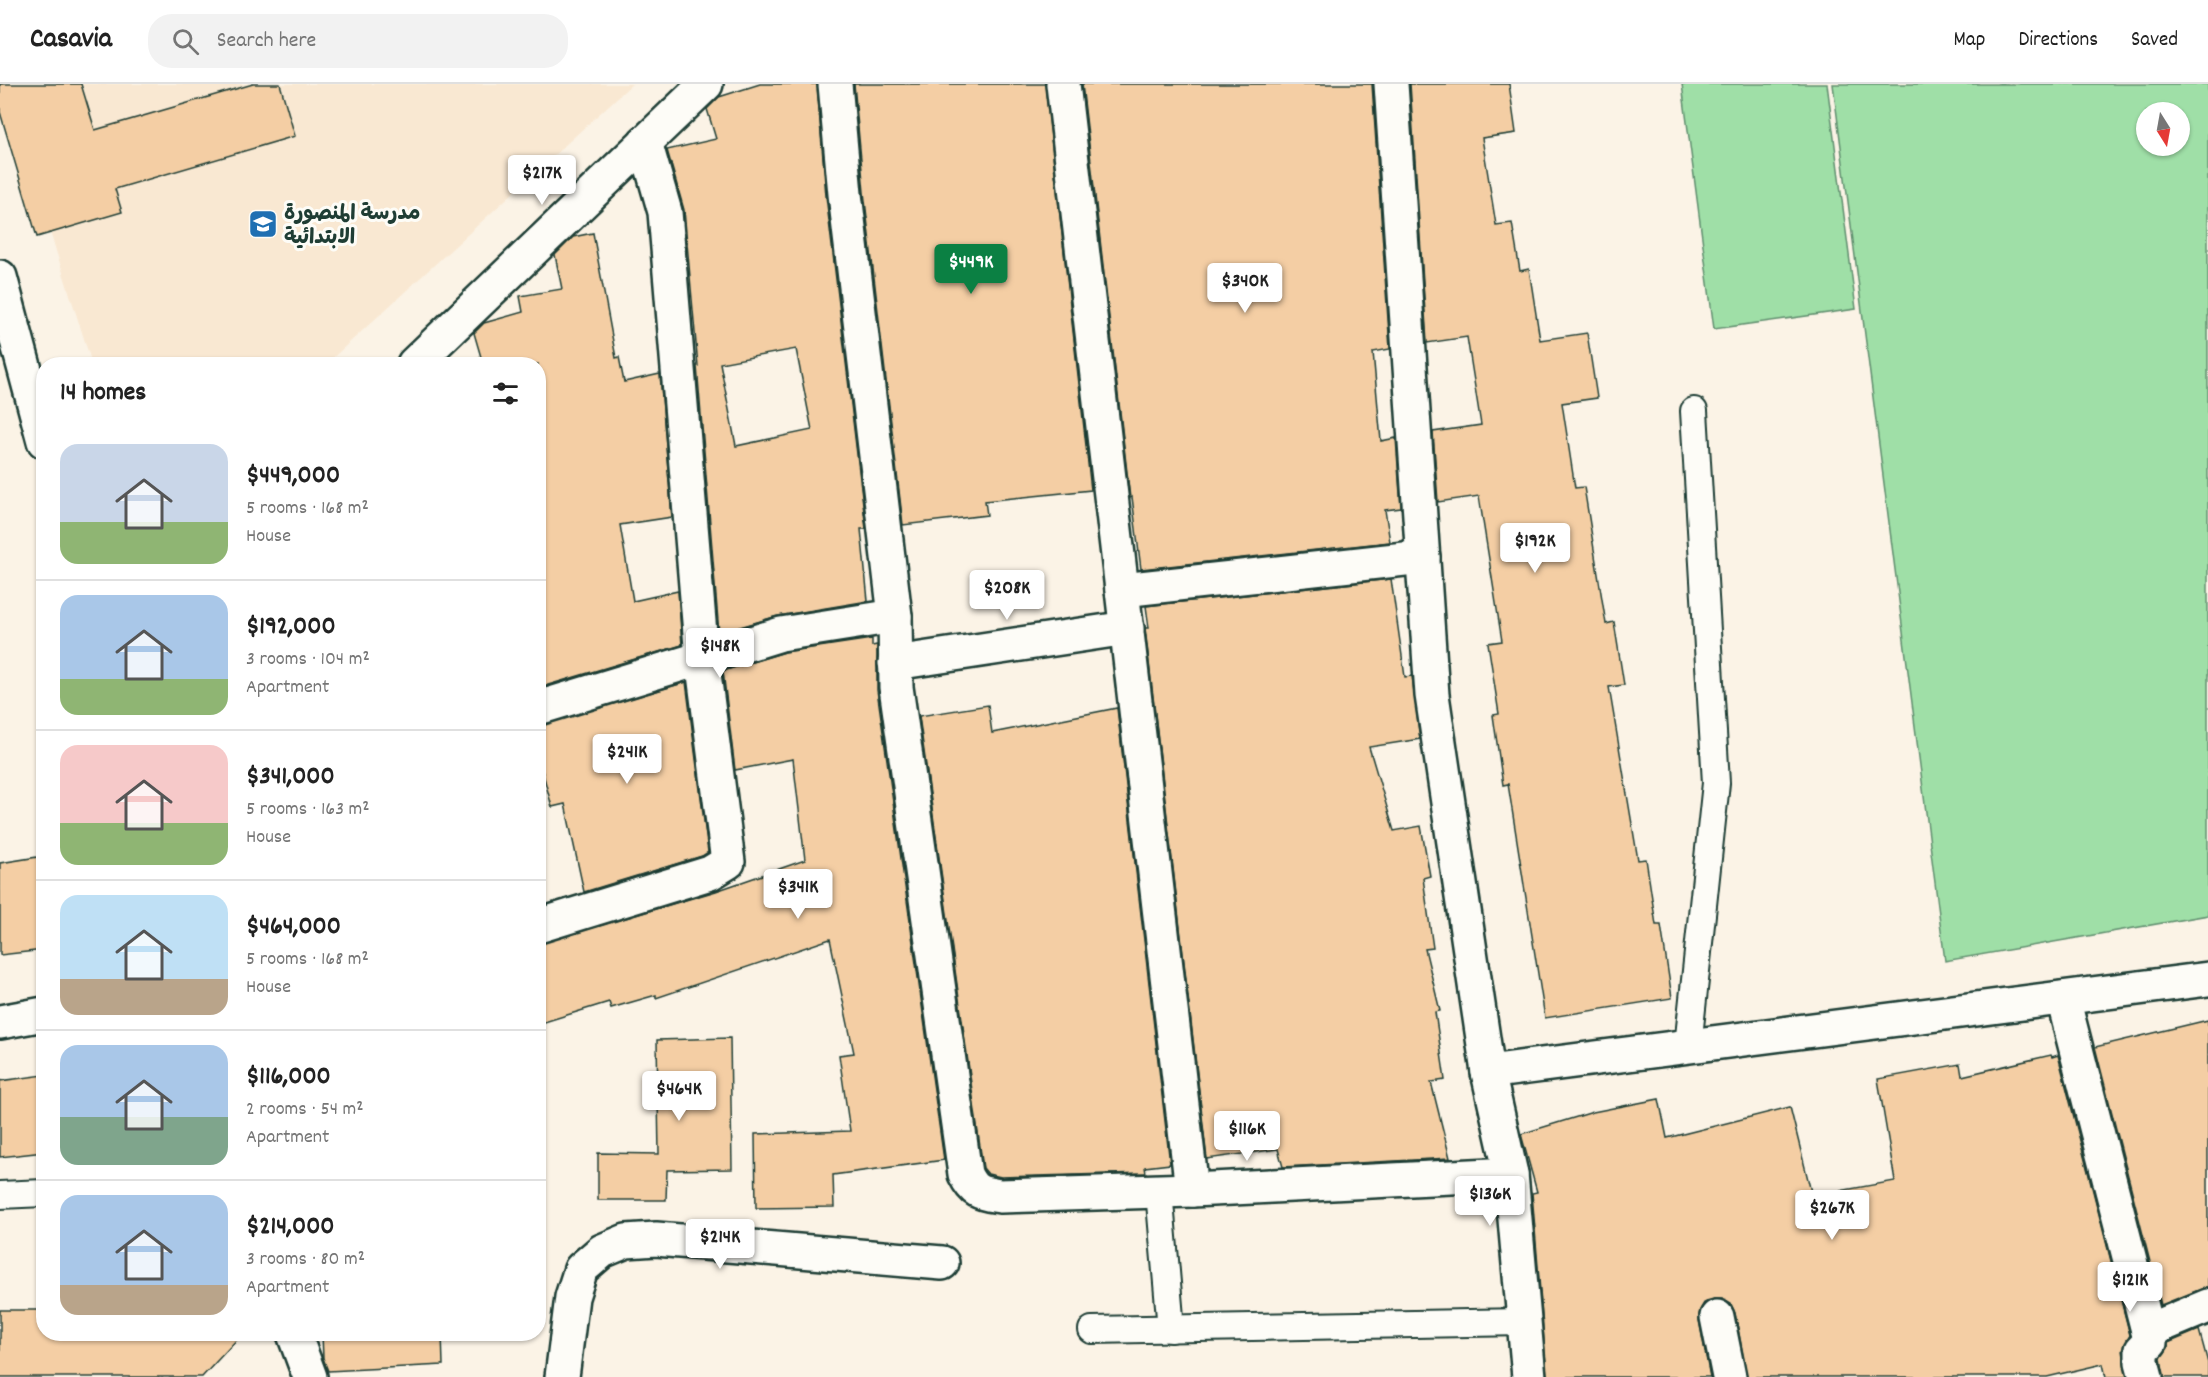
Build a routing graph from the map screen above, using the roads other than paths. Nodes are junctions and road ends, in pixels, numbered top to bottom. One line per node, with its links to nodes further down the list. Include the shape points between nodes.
1 (706, 84): 5 (street)
2 (835, 84): 12 (street)
3 (1063, 84): 11 (street)
4 (1391, 84): 10 (street)
5 (645, 142): 7 (street); 14 (street, via 665,212)
6 (0, 279): 9 (street)
7 (421, 357)
8 (1694, 411): 22 (lane, via 1716,783)
9 (36, 412)
10 (1423, 557): 11 (street); 23 (street, via 1432,695)
11 (1122, 590): 13 (street)
12 (894, 616): 14 (street, via 781,634); 15 (street)
13 (1127, 628): 15 (street); 25 (street)
14 (702, 658): 16 (street); 17 (street, via 728,862 710,873)
15 (896, 663): 26 (street, via 899,710 965,1174 970,1186 981,1193 1000,1196)
16 (546, 706)
17 (546, 924)
18 (2208, 979): 19 (street)
19 (2063, 998): 22 (street); 35 (street)
20 (36, 1015): 21 (street)
21 (0, 1022)
22 (1688, 1046): 23 (street)
23 (1488, 1072): 24 (street)
24 (1511, 1174): 25 (street); 32 (street)
25 (1192, 1190): 26 (street)
26 (1159, 1191): 33 (lane)
27 (36, 1193): 28 (lane)
28 (0, 1195)
29 (942, 1263): 38 (street, via 656,1239 626,1241 602,1251 581,1269 572,1297)
30 (2208, 1306): 35 (street)
31 (1717, 1317): 40 (street)
32 (1524, 1322): 33 (lane); 39 (street)
33 (1171, 1329): 34 (lane)
34 (1092, 1330)
35 (2148, 1331): 41 (street, via 2150,1342 2142,1350)
36 (297, 1341): 37 (street)
37 (310, 1377)
38 (562, 1377)
39 (1528, 1377)
40 (1729, 1377)
41 (2146, 1377)

